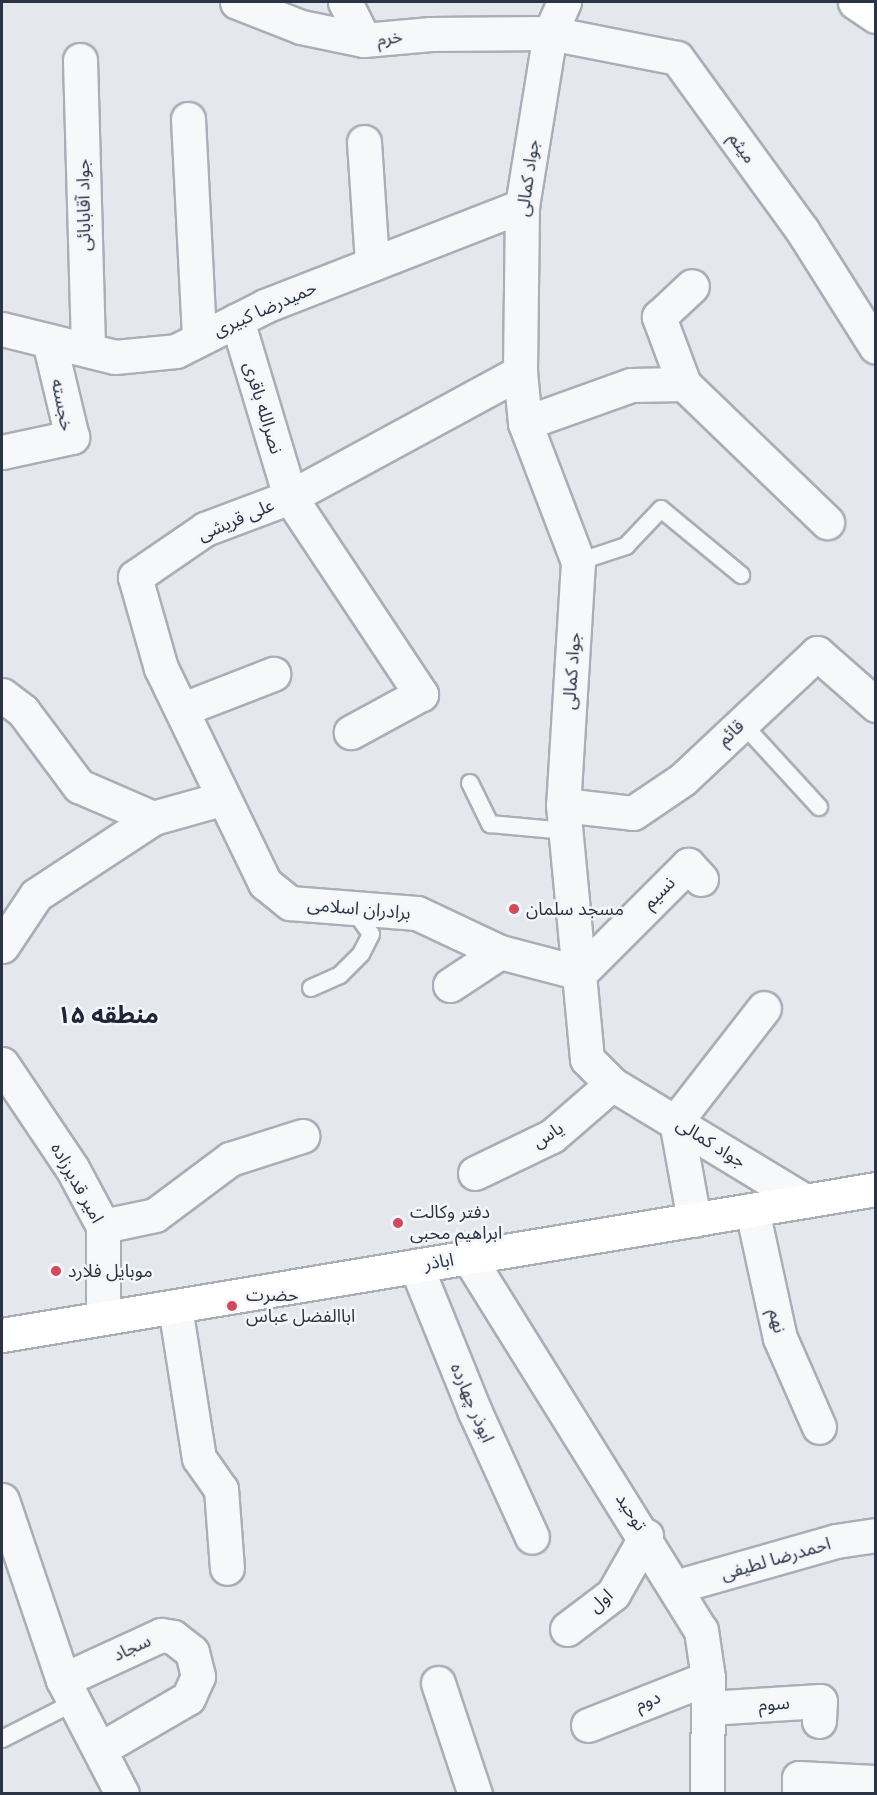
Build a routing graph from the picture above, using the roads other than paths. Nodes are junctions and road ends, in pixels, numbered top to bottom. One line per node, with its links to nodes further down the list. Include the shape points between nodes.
1 (237, 2): 7 (street, خرم, via 301,27)
2 (345, 2): 7 (street)
3 (564, 2): 6 (street, جواد کمالی)
4 (855, 2): 5 (main road)
5 (876, 16)
6 (550, 33): 7 (street, خرم, via 431,34); 11 (street, جواد کمالی); 18 (street, میثم, via 677,58 802,230)
7 (364, 40)
8 (80, 60): 19 (street, جواد آقابابائی)
9 (188, 119): 16 (street)
10 (364, 142): 12 (street)
11 (522, 206): 12 (street, حمیدرضا کبیری); 20 (street, جواد کمالی)
12 (372, 264): 14 (street, حمیدرضا کبیری)
13 (692, 286): 21 (street, via 659,317)
14 (237, 320): 16 (street, حمیدرضا کبیری); 24 (street, نصرالله باقری)
15 (2, 329): 17 (street, حمیدرضا کبیری)
16 (199, 339): 19 (street, حمیدرضا کبیری, via 176,351 115,357)
17 (48, 341): 19 (street, حمیدرضا کبیری); 23 (street, خجسته, via 72,437)
18 (876, 347)
19 (88, 350)
20 (520, 372): 22 (street, جواد کمالی); 24 (street, علی قریشی)
21 (684, 384): 22 (street, via 631,385); 25 (street)
22 (525, 423): 26 (street, جواد کمالی)
23 (2, 452)
24 (290, 497): 31 (street, علی قریشی, via 205,530 135,577 161,668); 33 (street, نصرالله باقری, via 421,694)
25 (827, 522)
26 (578, 562): 27 (lane, via 626,546 661,509); 38 (street, جواد کمالی)
27 (741, 575)
28 (273, 674): 31 (street)
29 (2, 695): 37 (street, via 23,711 79,786)
30 (876, 705): 32 (street, قائم, via 817,652)
31 (183, 709): 35 (street, علی قریشی)
32 (742, 723): 36 (lane); 38 (street, قائم, via 683,779 633,813)
33 (351, 732)
34 (470, 783): 38 (lane, via 490,825)
35 (221, 799): 37 (street); 40 (street, برادران اسلامی, via 266,883 290,903)
36 (819, 807)
37 (153, 818): 41 (street, via 36,895)
38 (565, 818): 43 (street, جواد کمالی)
39 (694, 872): 43 (street, نسیم)
40 (353, 909): 42 (street, برادران اسلامی, via 417,913); 45 (lane, via 371,934 361,954 340,975)
41 (2, 946)
42 (500, 952): 43 (street, برادران اسلامی); 44 (street)
43 (580, 973): 48 (street, جواد کمالی, via 587,1059)
44 (450, 985)
45 (311, 988)
46 (764, 1008): 49 (street)
47 (2, 1064): 56 (street, امیر قدیرزاده, via 72,1167)
48 (612, 1084): 49 (street, جواد کمالی); 51 (street, یاس, via 552,1136)
49 (676, 1120): 53 (street, جواد کمالی); 55 (street)
50 (302, 1136): 56 (street, via 230,1159 155,1215)
51 (475, 1173)
52 (876, 1189): 53 (main road, اباذر)
53 (805, 1201): 54 (main road, اباذر)
54 (752, 1210): 55 (main road, اباذر); 62 (street, نهم, via 780,1338)
55 (694, 1220): 57 (main road, اباذر)
56 (103, 1226): 60 (street, امیر قدیرزاده)
57 (469, 1257): 58 (main road, اباذر); 66 (street, توحید)
58 (416, 1266): 59 (main road, اباذر); 67 (street, ابوذر چهارده, via 475,1412)
59 (175, 1307): 60 (main road, اباذر); 68 (street, via 199,1458 221,1489)
60 (103, 1318): 61 (main road, اباذر)
61 (2, 1335)
62 (819, 1427)
63 (2, 1500): 64 (street)
64 (6, 1533): 72 (street)
65 (876, 1535): 69 (street, احمدرضا لطیفی, via 836,1541)
66 (646, 1536): 69 (street, توحید); 70 (street, اول, via 613,1594)
67 (532, 1537)
68 (227, 1568)
69 (678, 1586): 73 (street, توحید, via 701,1630)
70 (567, 1629)
71 (438, 1683): 80 (street)
72 (69, 1691): 76 (lane); 77 (street); 77 (street, سجاد, via 161,1635 184,1643 192,1652 198,1676 188,1698)
73 (708, 1693): 74 (street, سوم, via 820,1701); 75 (street, دوم); 81 (street, توحید)
74 (819, 1721)
75 (588, 1725)
76 (2, 1739)
77 (100, 1749): 79 (street)
78 (874, 1782): 82 (street, via 799,1778)
79 (122, 1794)
80 (475, 1794)
81 (707, 1794)
82 (799, 1794)

